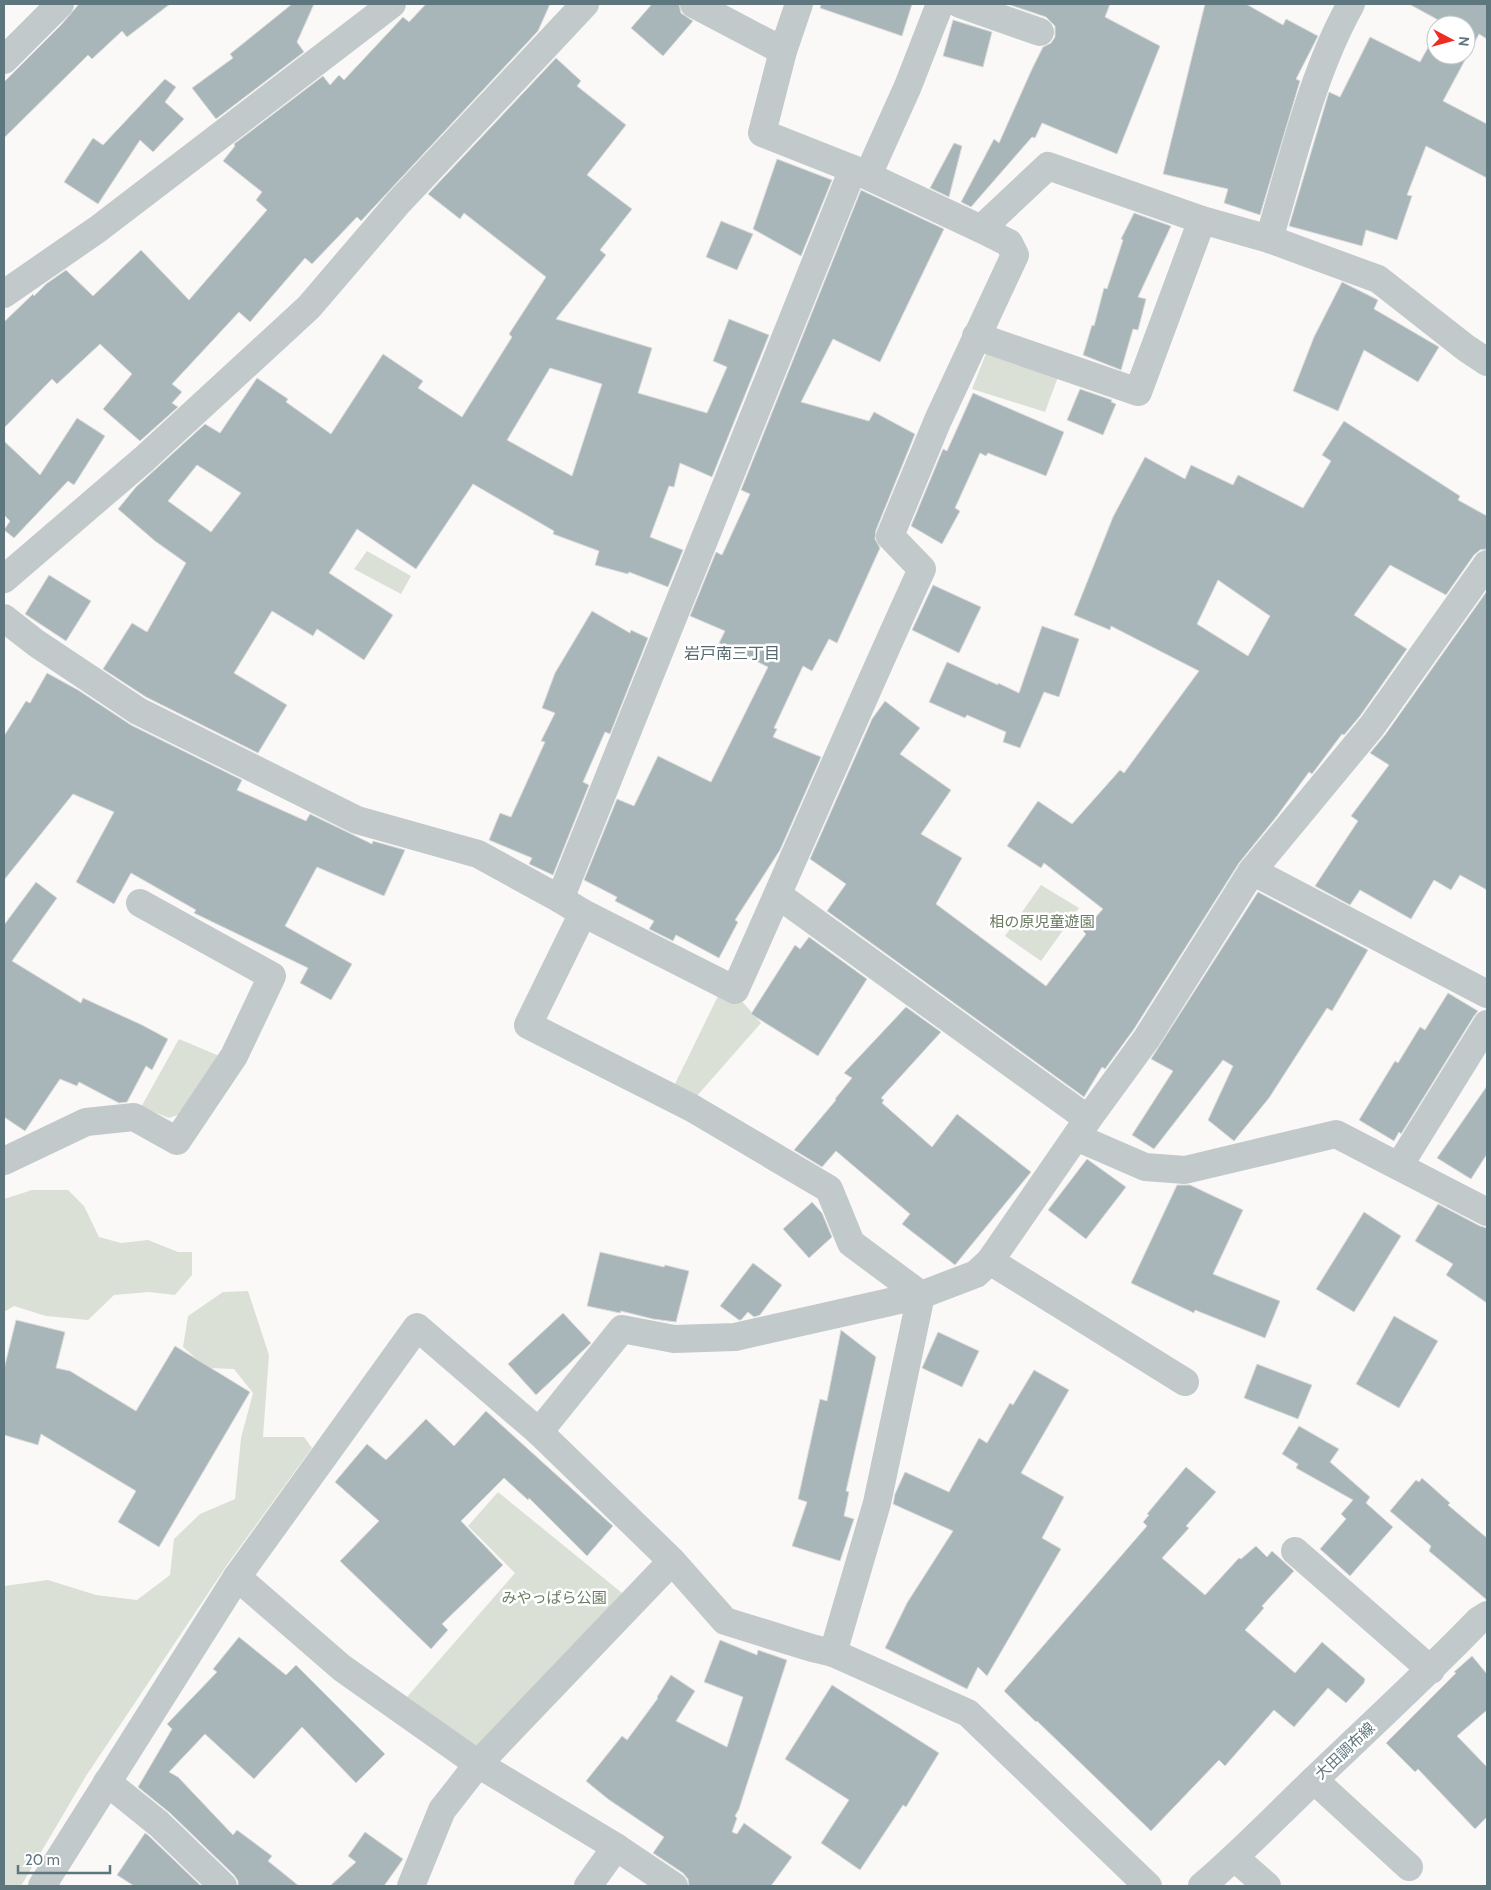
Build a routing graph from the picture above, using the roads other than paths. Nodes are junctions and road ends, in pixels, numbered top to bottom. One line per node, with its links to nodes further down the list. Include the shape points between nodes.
1 (60, 4): 11 (street)
2 (392, 4): 16 (street, via 98,229)
3 (585, 4): 20 (street, via 398,203 309,307 144,459)
4 (694, 4): 10 (street)
5 (799, 4): 10 (street)
6 (940, 4): 12 (street, via 908,86)
7 (960, 4): 9 (street)
8 (1351, 4): 15 (street, via 1336,30 1308,108)
9 (1040, 32)
10 (783, 51): 12 (street, via 762,134)
11 (4, 60)
12 (860, 172): 14 (street); 24 (street)
13 (1202, 220): 14 (street, via 1048,166); 15 (street); 17 (street, via 1138,392)
14 (982, 229): 17 (street, via 1009,243 1015,255)
15 (1269, 240): 18 (street, via 1378,279)
16 (4, 294)
17 (976, 336): 23 (street, via 890,536 922,569)
18 (1487, 362)
19 (1487, 564): 22 (street, via 1372,726)
20 (4, 579)
21 (4, 618): 24 (street, via 138,711 357,820 478,854)
22 (1252, 871): 27 (street); 29 (street, via 1147,1038)
23 (778, 895): 26 (street, via 735,990); 29 (street)
24 (560, 898): 26 (street)
25 (140, 903): 30 (street, via 272,976 234,1056 177,1140 134,1117 86,1122)
26 (583, 913): 34 (street, via 528,1025 692,1108 829,1189 851,1243)
27 (1487, 994)
28 (1487, 1024): 31 (street)
29 (1082, 1128): 31 (street, via 1145,1167 1185,1170 1336,1134); 33 (street)
30 (4, 1161)
31 (1399, 1166): 32 (street)
32 (1487, 1212)
33 (990, 1261): 34 (street, via 976,1274); 35 (street)
34 (921, 1295): 36 (street, via 735,1337 674,1339 622,1329); 41 (street, via 877,1503)
35 (1185, 1382)
36 (539, 1432): 38 (street); 39 (street, via 417,1328)
37 (1295, 1551): 42 (street)
38 (672, 1561): 41 (street, via 725,1621); 43 (street)
39 (237, 1577): 43 (street, via 342,1668); 45 (street)
40 (1487, 1615): 42 (street, 大田調布線)
41 (833, 1653): 54 (street, via 968,1713)
42 (1431, 1670): 44 (street, 大田調布線)
43 (478, 1764): 46 (street); 51 (street, via 442,1810)
44 (1314, 1780): 47 (street, 大田調布線); 48 (street)
45 (106, 1782): 49 (street); 50 (street, via 159,1824)
46 (616, 1847): 52 (street); 53 (street)
47 (1235, 1858): 55 (street, 大田調布線); 56 (street)
48 (1409, 1867)
49 (42, 1886)
50 (223, 1886)
51 (411, 1886)
52 (588, 1886)
53 (674, 1886)
54 (1148, 1886)
55 (1202, 1886)
56 (1267, 1886)

